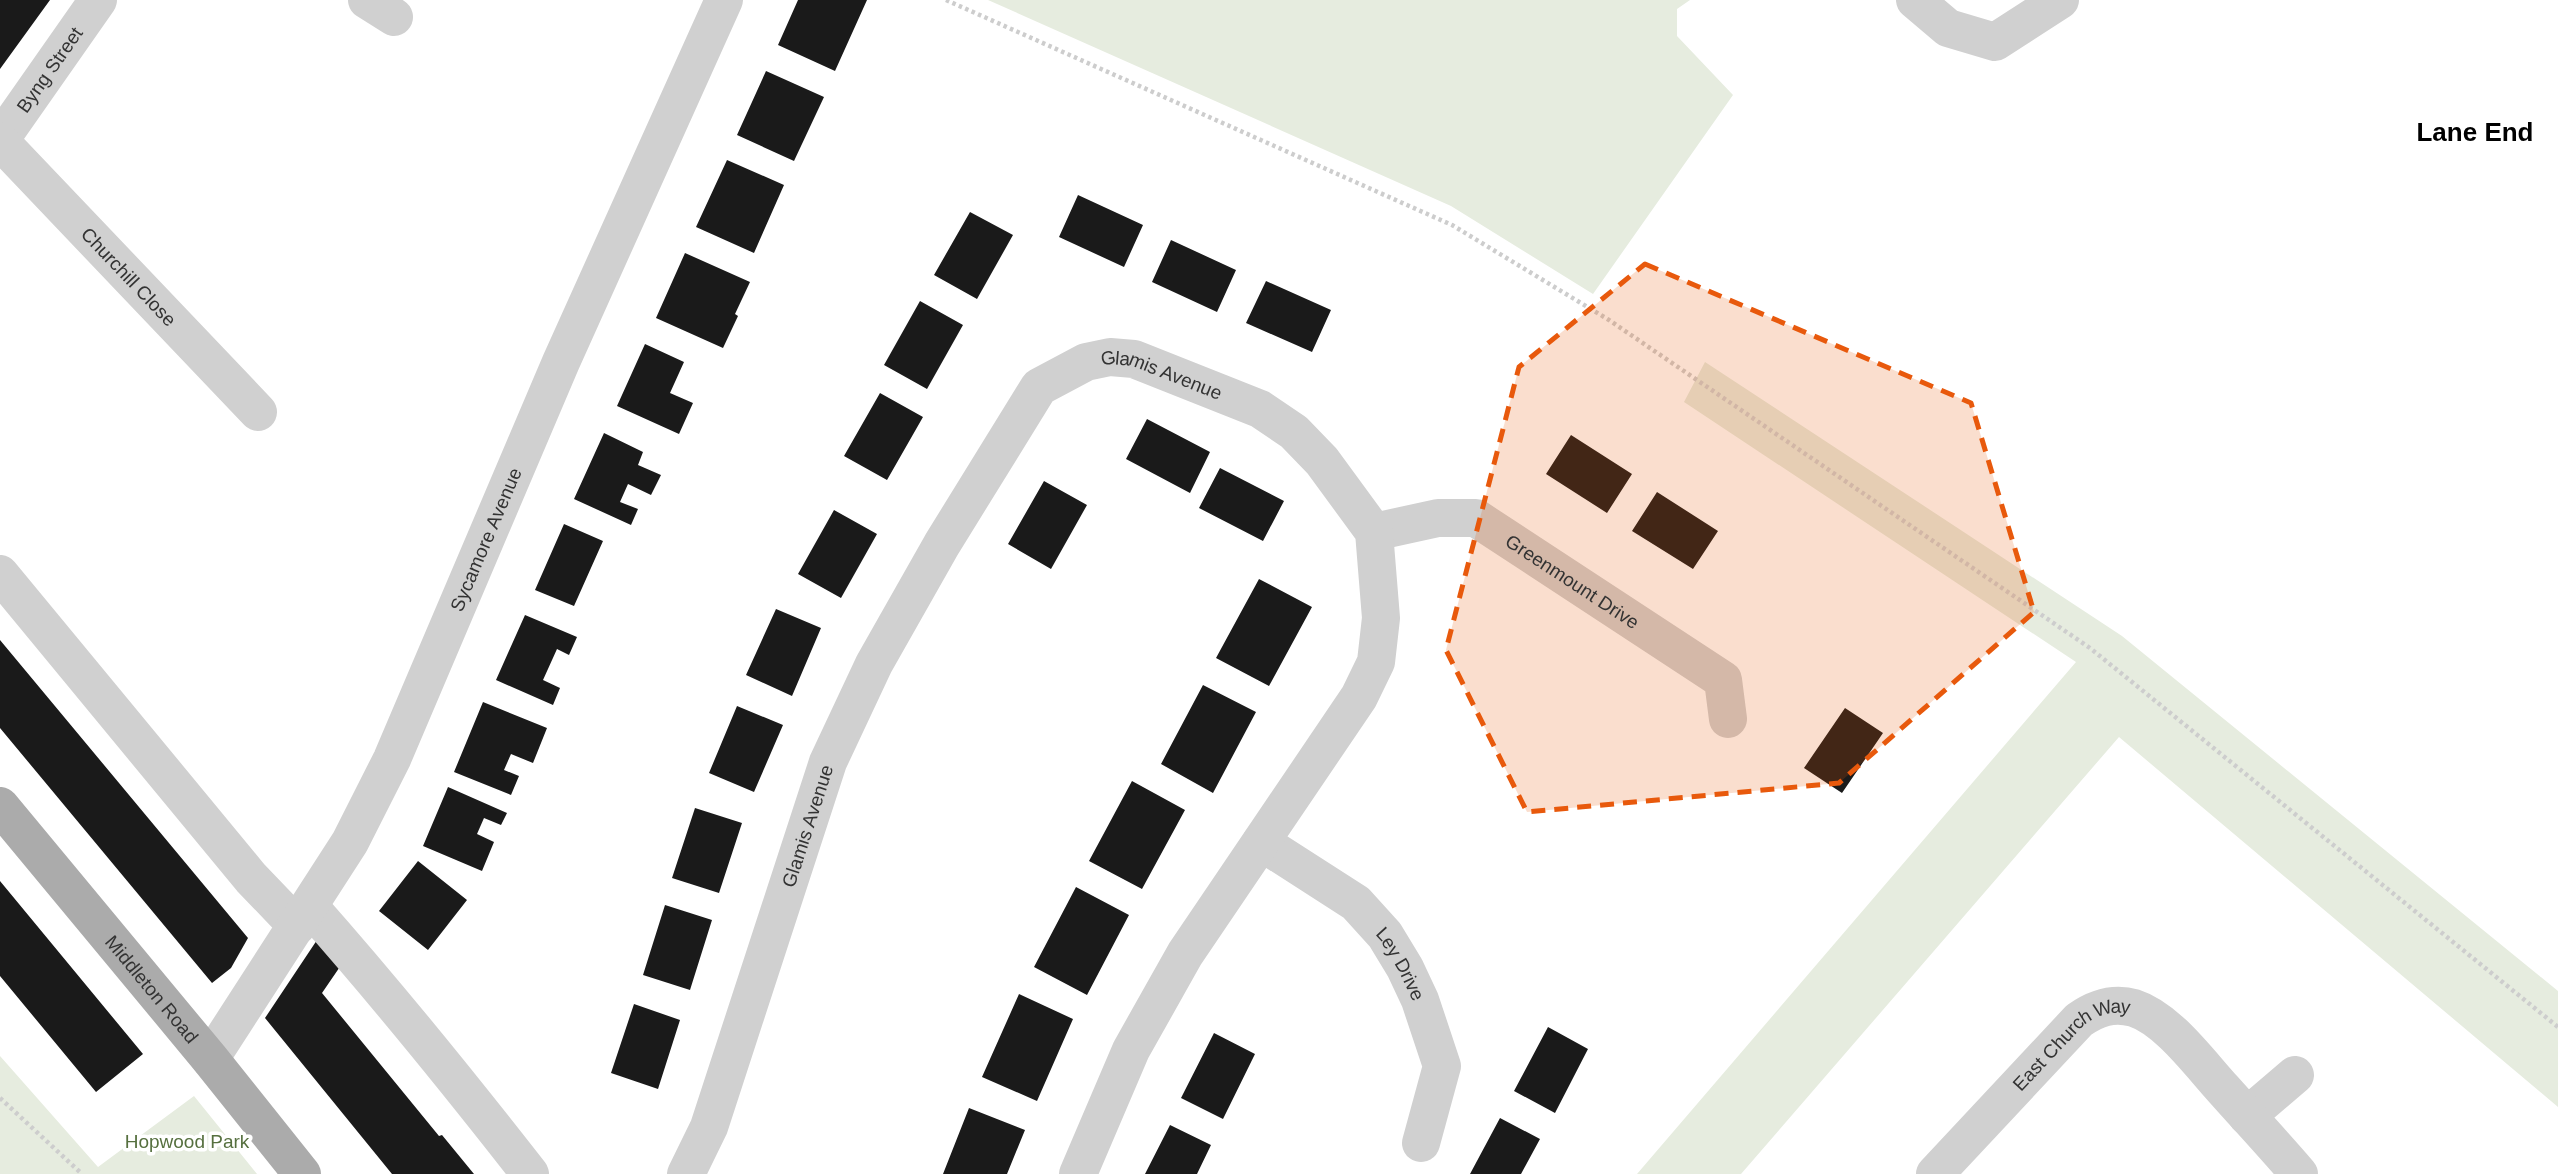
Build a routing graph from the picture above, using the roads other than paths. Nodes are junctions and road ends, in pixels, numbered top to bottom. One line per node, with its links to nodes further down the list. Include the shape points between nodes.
1 (98, 0): 5 (street, Byng Street)
2 (724, 0): 12 (street, Sycamore Avenue, via 561,362 392,759 350,842)
3 (1915, 0): 4 (street, via 1948,28 1995,42)
4 (2060, 0)
5 (0, 140): 6 (street, Churchill Close)
6 (258, 412)
7 (1374, 532): 9 (street, Greenmount Drive, via 1438,518 1476,518 1723,680); 11 (street, via 1381,618 1376,662 1359,697); 20 (street, Glamis Avenue, via 1322,461 1294,432 1260,409 1133,359 1086,362 1039,387 881,652 828,762 709,1127)
8 (0, 574): 12 (street, via 251,878)
9 (1728, 719)
10 (0, 806): 13 (main road, Middleton Road)
11 (1261, 842): 16 (street, Ley Drive, via 1356,903 1385,935 1405,968 1442,1066); 21 (street, via 1185,954 1131,1050)
12 (303, 917): 13 (street, Sycamore Avenue); 19 (street, via 371,976)
13 (210, 1059): 18 (main road, Middleton Road)
14 (2295, 1075): 15 (street)
15 (2247, 1116): 17 (street, East Church Way); 22 (street, East Church Way, via 2157,1021 2133,1008 2104,1007 2079,1020)
16 (1421, 1143)
17 (2299, 1173)
18 (302, 1174)
19 (530, 1174)
20 (686, 1174)
21 (1078, 1174)
22 (1935, 1174)

